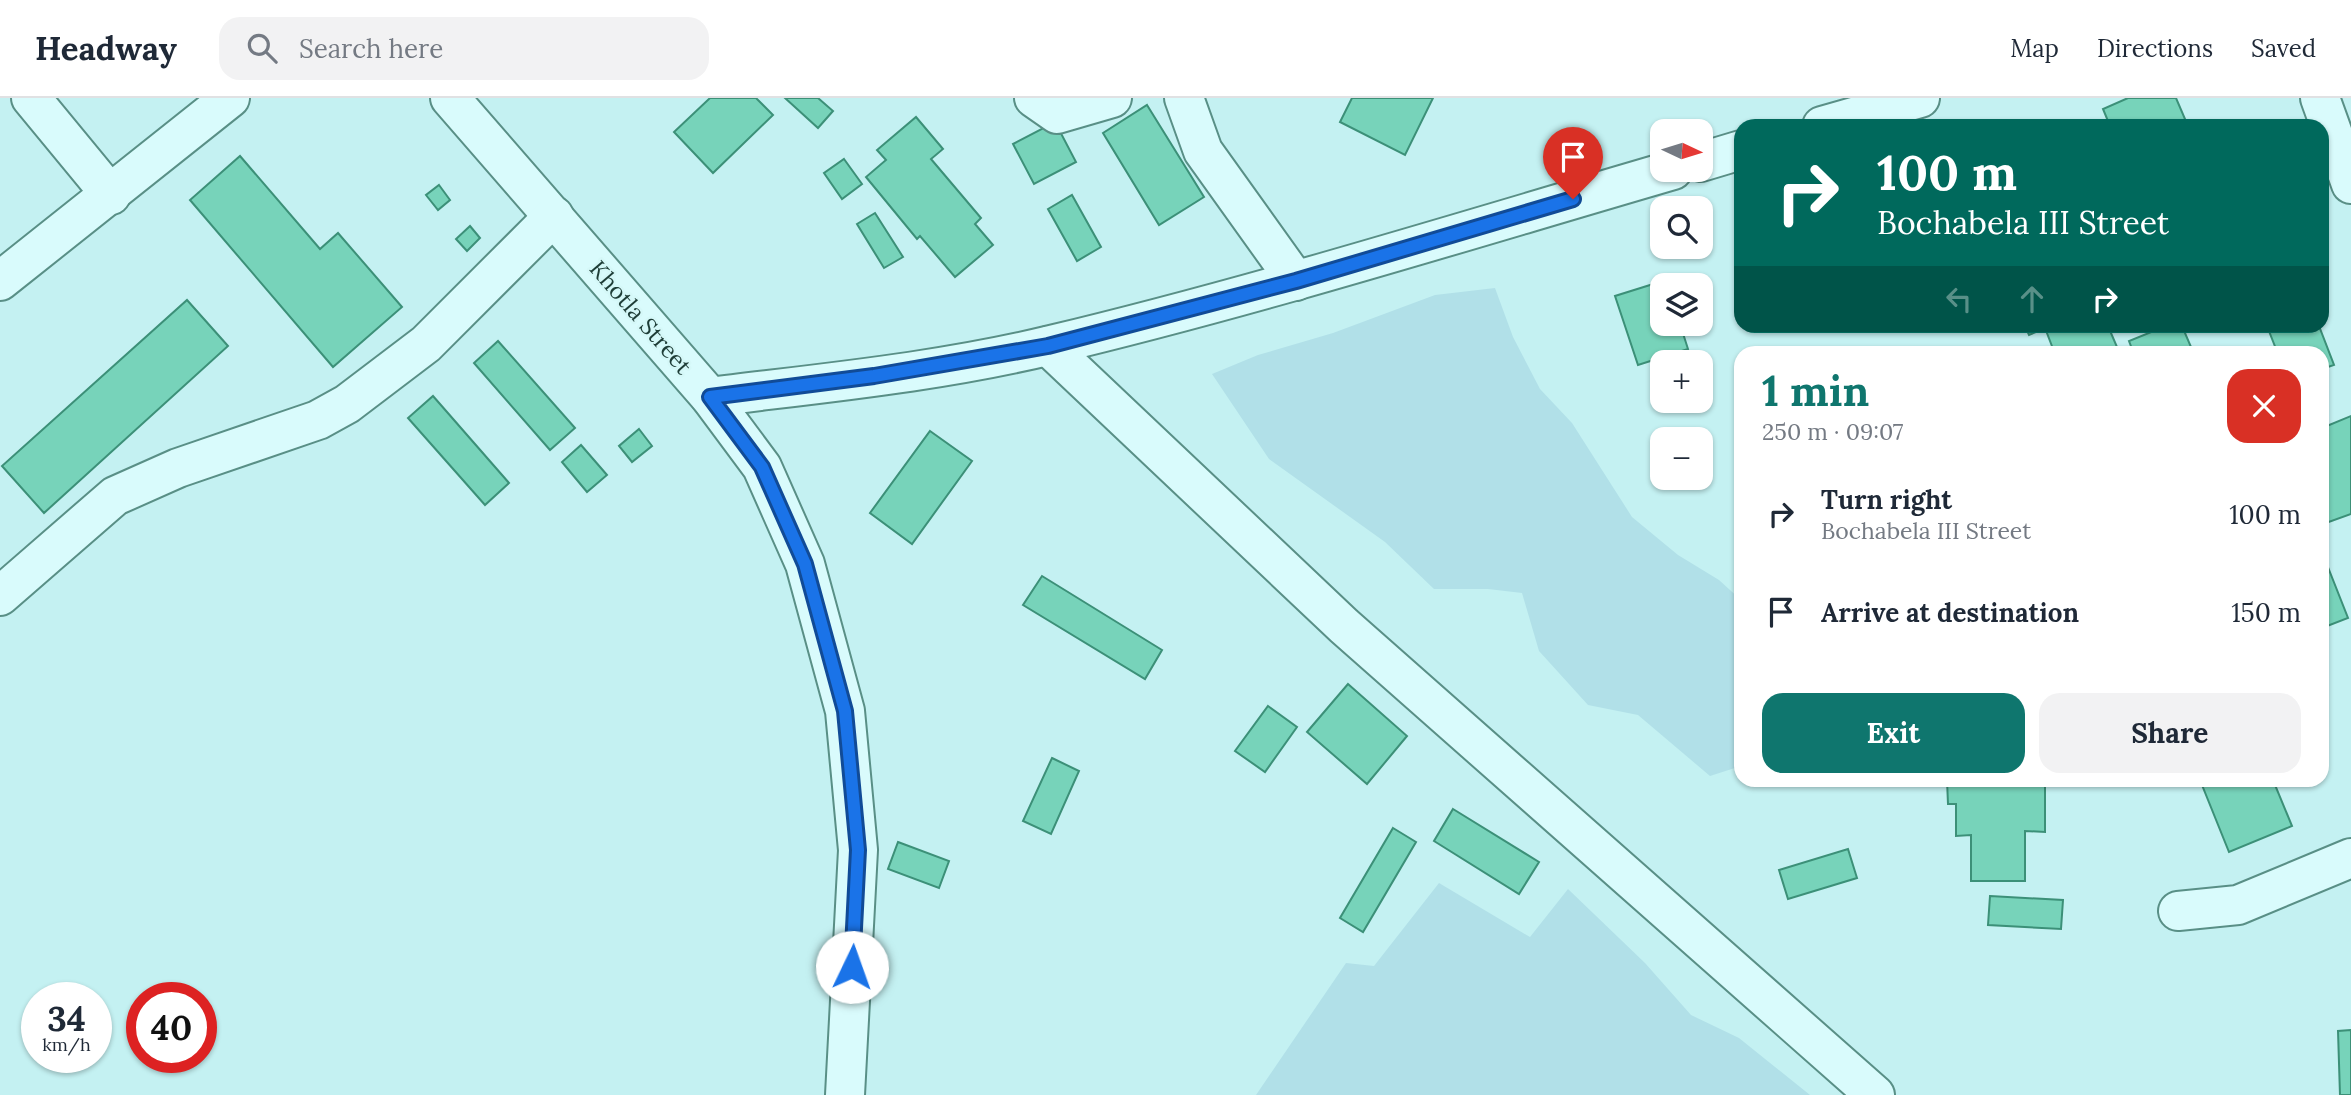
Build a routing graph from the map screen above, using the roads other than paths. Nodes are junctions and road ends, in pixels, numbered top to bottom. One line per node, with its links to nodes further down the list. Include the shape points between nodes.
1 (31, 98): 16 (street)
2 (230, 98): 16 (street)
3 (450, 98): 17 (street, Khotla Street)
4 (1034, 98): 5 (street, via 1057,114)
5 (1112, 98)
6 (1184, 98): 19 (street, via 1202,152)
7 (2320, 98): 10 (street)
8 (1909, 99): 9 (street)
9 (1845, 119)
10 (2328, 119)
11 (2329, 123): 15 (street)
12 (1734, 152): 13 (street)
13 (1713, 158)
14 (1650, 177): 19 (street)
15 (2351, 184)
16 (111, 195): 18 (street)
17 (554, 216): 21 (street, Khotla Street); 22 (street, via 426,344 346,404 317,421 178,468 116,496)
18 (0, 281)
19 (1296, 281): 20 (street)
20 (1048, 346): 21 (street, via 874,376); 26 (street, via 1345,626)
21 (710, 397): 25 (street, Khotla Street, via 762,467 805,564 845,711 858,850)
22 (0, 596)
23 (2351, 859): 24 (street, via 2238,905)
24 (2179, 911)
25 (845, 1095)
26 (1875, 1095)

